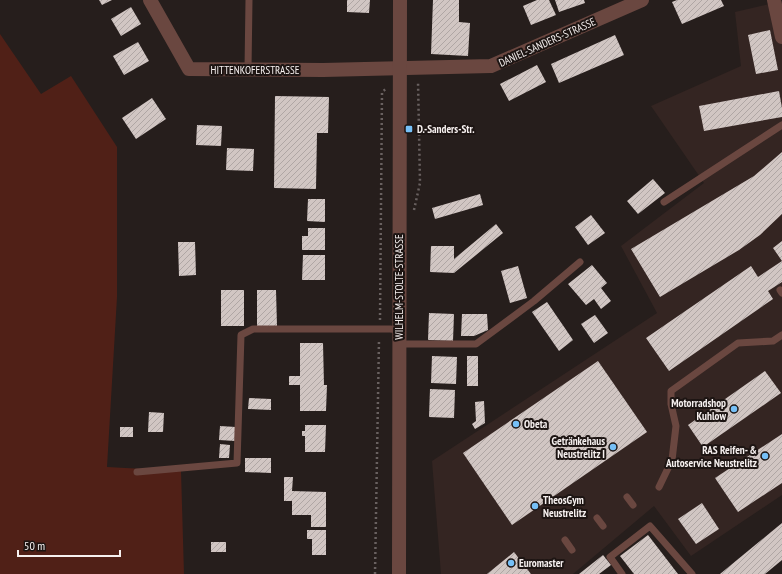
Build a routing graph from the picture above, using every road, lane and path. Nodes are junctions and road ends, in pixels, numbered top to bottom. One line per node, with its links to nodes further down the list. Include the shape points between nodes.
1 (150, 0): 8 (street, HITTENKOFERSTRASSE, via 189,69)
2 (249, 0): 8 (lane)
3 (400, 0): 9 (street, WILHELM-STOLTE-STRASSE)
4 (642, 0): 7 (street, DANIEL-SANDERS-STRASSE, via 491,66)
5 (774, 0): 6 (street)
6 (782, 37)
7 (418, 68): 9 (street, DANIEL-SANDERS-STRASSE); 12 (path, via 420,184)
8 (248, 69): 9 (street, HITTENKOFERSTRASSE)
9 (400, 69): 15 (street, WILHELM-STOLTE-STRASSE)
10 (782, 125): 11 (lane)
11 (664, 202)
12 (414, 214)
13 (580, 262): 15 (lane, via 534,301 476,344)
14 (782, 335): 17 (lane, via 774,341 738,343 671,391 676,426 672,460)
15 (399, 337): 16 (lane, via 390,329 253,329 242,335 237,463); 24 (street, WILHELM-STOLTE-STRASSE)
16 (137, 472)
17 (658, 487)
18 (628, 497): 19 (lane)
19 (633, 505)
20 (597, 518): 21 (lane)
21 (603, 526)
22 (565, 540): 23 (lane)
23 (572, 550)
24 (399, 574)
25 (622, 574): 26 (lane, via 610,557 650,526)
26 (692, 574)

